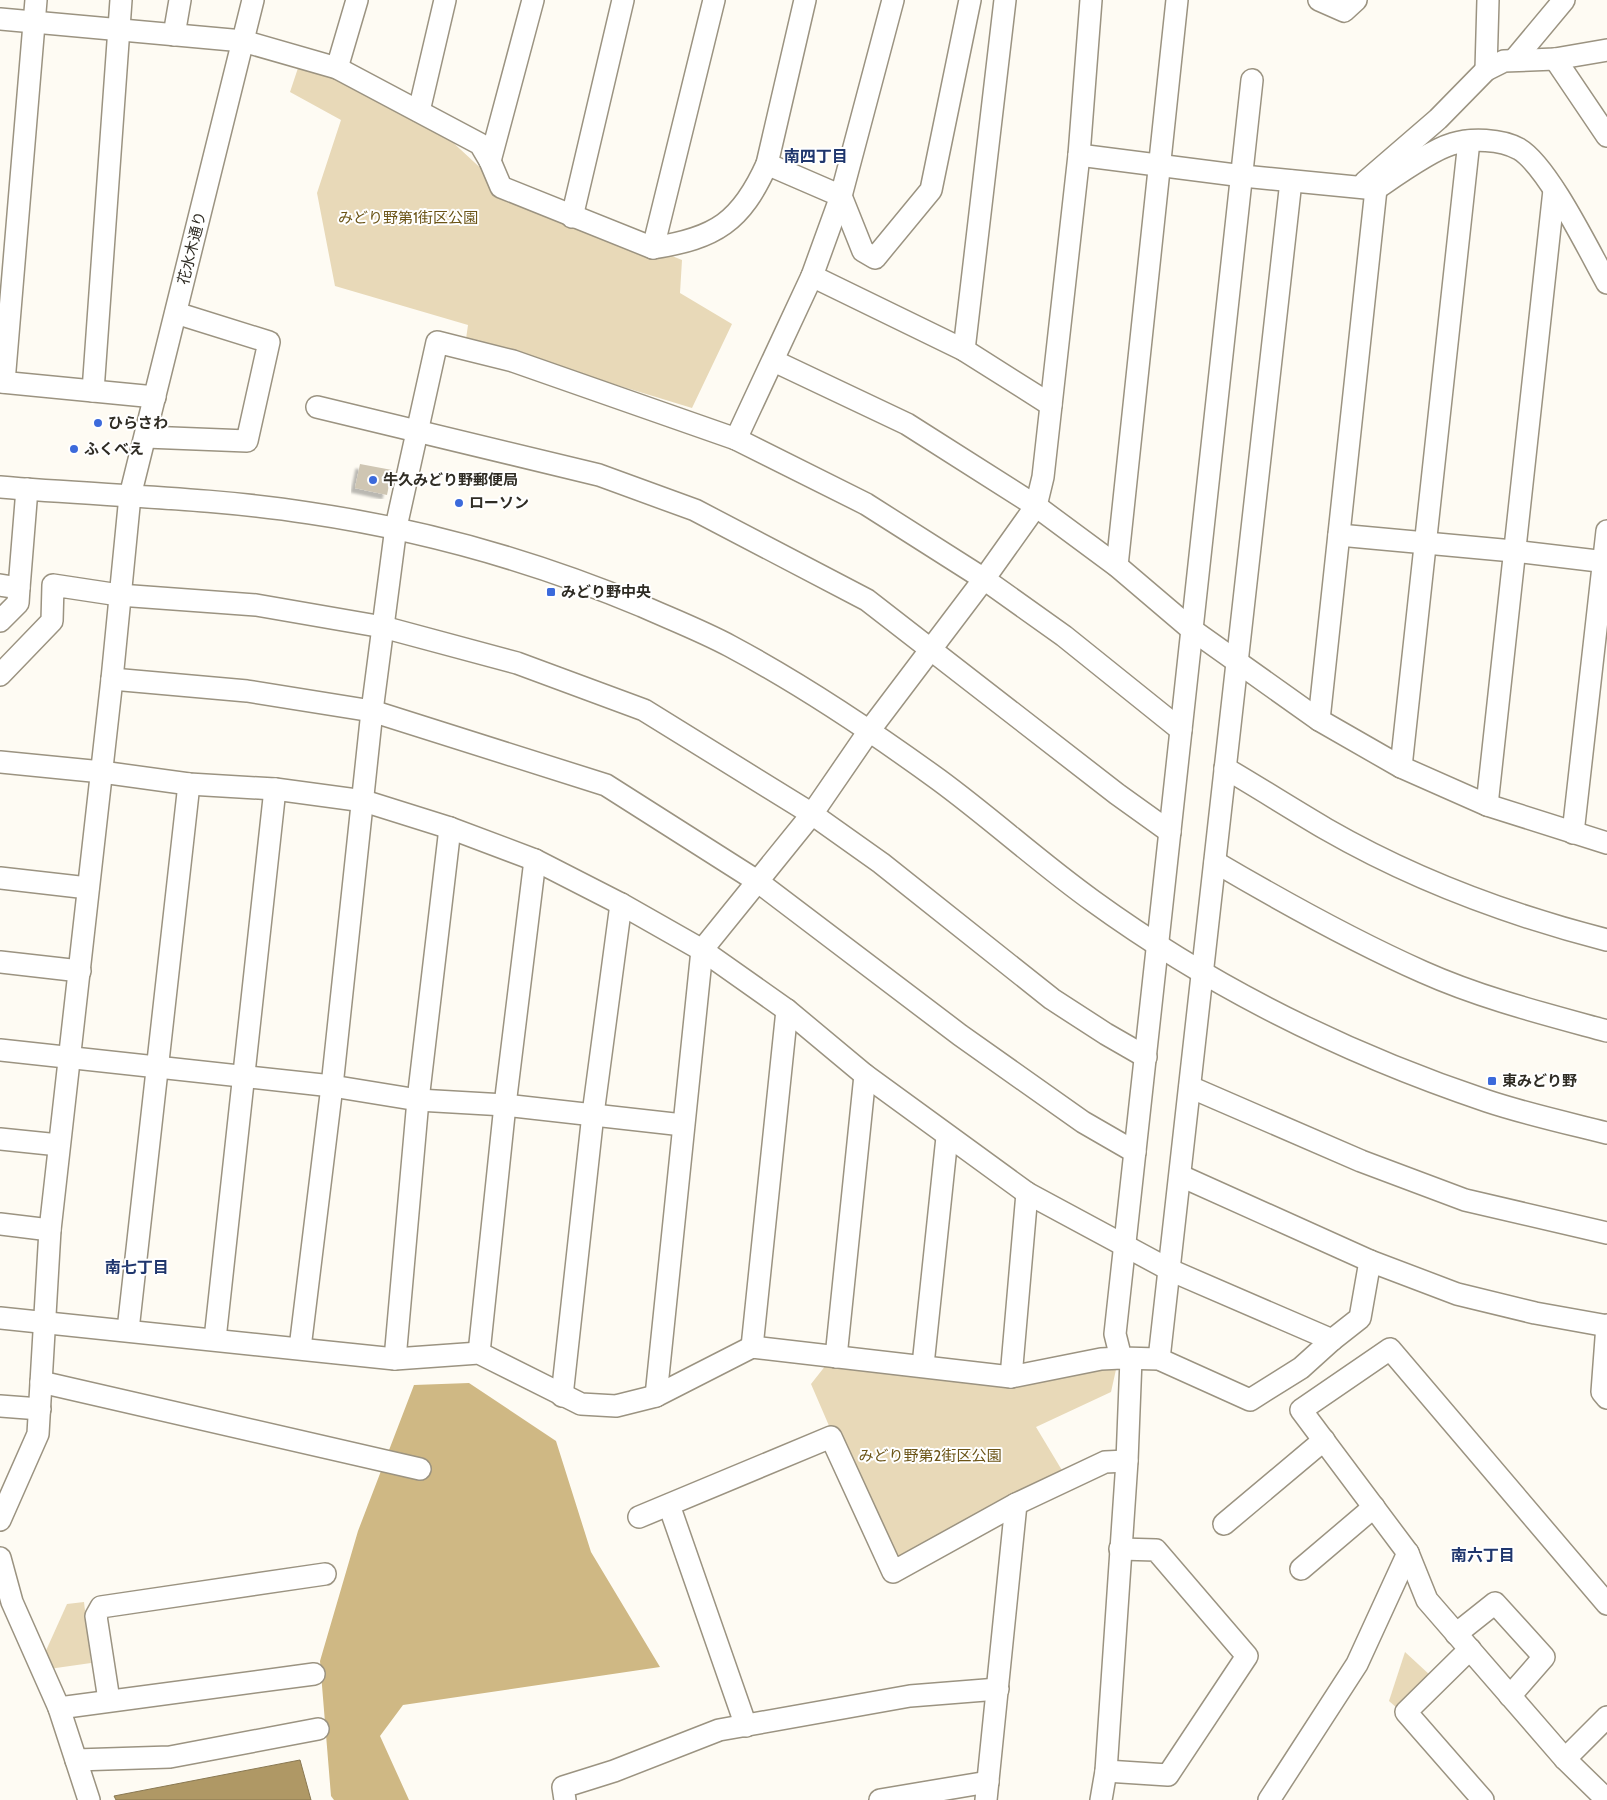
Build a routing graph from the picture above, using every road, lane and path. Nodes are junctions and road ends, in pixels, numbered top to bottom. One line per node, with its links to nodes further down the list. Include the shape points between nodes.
1 (36, 0): 21 (street)
2 (121, 0): 22 (street)
3 (180, 0): 23 (street)
4 (253, 0): 24 (street, 花水木通り)
5 (357, 0): 28 (street)
6 (445, 0): 31 (street)
7 (533, 0): 35 (street)
8 (624, 0): 43 (street)
9 (714, 0): 44 (street)
10 (805, 0): 36 (street)
11 (893, 0): 42 (street)
12 (970, 0): 42 (street, via 931,190 876,258 863,251)
13 (1005, 0): 48 (street)
14 (1091, 0): 34 (street)
15 (1177, 0): 37 (street)
16 (1320, 0): 17 (street, via 1344,11)
17 (1356, 0)
18 (1488, 0): 29 (street)
19 (1564, 0): 27 (street)
20 (0, 19): 21 (street)
21 (34, 22): 22 (street); 50 (street)
22 (118, 28): 23 (street); 51 (street)
23 (174, 35): 24 (street)
24 (243, 41): 28 (street); 47 (street, 花水木通り)
25 (1607, 50): 26 (street)
26 (1555, 58): 27 (street); 32 (street)
27 (1514, 60): 29 (street)
28 (337, 68): 31 (street)
29 (1486, 70): 40 (street)
30 (1252, 80): 38 (street)
31 (419, 111): 35 (street, via 480,144)
32 (1607, 136)
33 (1469, 141): 40 (street, via 1450,144); 41 (street, via 1495,142 1520,150 1544,174); 65 (street)
34 (1079, 155): 37 (street); 53 (street)
35 (490, 161): 43 (street, via 501,187)
36 (768, 164): 42 (street); 44 (street, via 754,193 725,226 684,243)
37 (1160, 166): 38 (street); 68 (street)
38 (1243, 176): 39 (street); 74 (street)
39 (1291, 181): 40 (street); 76 (street)
40 (1368, 187): 64 (street)
41 (1554, 190): 46 (street); 66 (street)
42 (841, 196): 45 (street)
43 (572, 217): 44 (street)
44 (653, 248)
45 (812, 276): 48 (street); 49 (street)
46 (1607, 283)
47 (176, 313): 52 (street, 花水木通り); 56 (street, via 269,342 247,441)
48 (964, 350): 53 (street)
49 (774, 362): 57 (street); 61 (street, via 907,424)
50 (2, 382): 51 (street)
51 (93, 391): 52 (street)
52 (156, 397): 56 (street, 花水木通り)
53 (1051, 405): 61 (street, via 1043,477)
54 (316, 407): 55 (street)
55 (416, 430): 57 (street, via 436,342 513,362); 62 (street); 75 (street, via 599,475 695,510 867,600)
56 (146, 437): 60 (street, 花水木通り)
57 (736, 440): 69 (street, via 866,504)
58 (0, 487): 59 (street)
59 (27, 489): 60 (street); 70 (street)
60 (130, 496): 62 (street, via 306,512); 71 (street, 花水木通り)
61 (1036, 506): 68 (street); 69 (street)
62 (396, 527): 73 (street); 82 (street, via 484,549 591,585 658,613 727,644 799,685)
63 (1607, 531): 67 (street)
64 (1339, 535): 65 (street); 80 (street)
65 (1425, 543): 66 (street); 84 (street)
66 (1513, 551): 67 (street); 90 (street)
67 (1605, 562): 94 (street)
68 (1117, 566): 74 (street)
69 (984, 579): 75 (street); 81 (street, via 1064,636)
70 (9, 586): 72 (street, via 18,603)
71 (119, 596): 73 (street, via 256,605); 77 (street, via 53,585 52,621); 78 (street, 花水木通り)
72 (0, 621)
73 (383, 627): 79 (street); 91 (street, via 517,663 644,710)
74 (1192, 629): 76 (street); 81 (street)
75 (932, 649): 82 (street); 93 (street)
76 (1238, 663): 80 (street); 85 (street)
77 (0, 675)
78 (112, 679): 79 (street, via 247,691); 86 (street, 花水木通り)
79 (372, 711): 89 (street); 99 (street, via 606,785)
80 (1318, 720): 84 (street)
81 (1181, 730): 93 (street)
82 (869, 731): 91 (street); 103 (street, via 942,782 1096,903)
83 (0, 762): 86 (street)
84 (1400, 767): 90 (street)
85 (1225, 768): 97 (street); 102 (street, via 1326,829 1468,897)
86 (102, 772): 87 (street); 100 (street, 花水木通り)
87 (188, 784): 88 (street); 113 (street)
88 (275, 789): 89 (street); 114 (street)
89 (364, 801): 92 (street); 116 (street)
90 (1487, 805): 94 (street)
91 (812, 814): 99 (street); 111 (street, via 881,863 1052,999)
92 (450, 828): 96 (street); 118 (street)
93 (1170, 832): 103 (street)
94 (1573, 833): 95 (street)
95 (1607, 843)
96 (535, 860): 101 (street); 119 (street)
97 (1215, 862): 107 (street); 109 (street, via 1307,916 1424,973 1510,1004)
98 (0, 878): 100 (street)
99 (757, 881): 104 (street); 126 (street, via 960,1035 1082,1122)
100 (88, 888): 106 (street, 花水木通り)
101 (621, 904): 104 (street); 120 (street)
102 (1607, 940)
103 (1158, 944): 107 (street); 111 (street)
104 (702, 950): 108 (street); 121 (street)
105 (0, 962): 106 (street)
106 (80, 971): 112 (street, 花水木通り)
107 (1203, 974): 117 (street); 122 (street, via 1281,1016 1419,1077 1493,1102)
108 (787, 1010): 115 (street); 141 (street)
109 (1607, 1031)
110 (0, 1050): 112 (street)
111 (1146, 1057): 126 (street)
112 (70, 1058): 113 (street); 125 (street, 花水木通り)
113 (157, 1068): 114 (street); 138 (street)
114 (244, 1076): 116 (street); 139 (street)
115 (865, 1076): 123 (street); 144 (street)
116 (332, 1086): 118 (street); 142 (street)
117 (1190, 1087): 127 (street); 131 (street, via 1361,1161 1465,1200)
118 (418, 1100): 119 (street); 145 (street)
119 (505, 1105): 120 (street); 143 (street)
120 (593, 1114): 121 (street); 151 (street)
121 (683, 1125): 152 (street)
122 (1607, 1133)
123 (947, 1137): 128 (street); 148 (street)
124 (0, 1139): 125 (street)
125 (59, 1145): 130 (street, 花水木通り)
126 (1135, 1152): 132 (street)
127 (1181, 1176): 133 (street); 134 (street)
128 (1027, 1193): 132 (street); 149 (street)
129 (0, 1224): 130 (street)
130 (50, 1230): 136 (street, 花水木通り)
131 (1607, 1233)
132 (1125, 1247): 134 (street); 146 (street, via 1115,1334)
133 (1370, 1261): 137 (street, via 1457,1294); 140 (street, via 1360,1318)
134 (1170, 1270): 140 (street); 147 (street)
135 (0, 1318): 136 (street)
136 (44, 1323): 138 (street); 150 (street, 花水木通り)
137 (1607, 1326): 153 (street, via 1602,1392)
138 (128, 1330): 139 (street)
139 (216, 1339): 142 (street)
140 (1332, 1340): 147 (street, via 1301,1368 1250,1400)
141 (752, 1347): 144 (street); 152 (street)
142 (300, 1348): 145 (street)
143 (479, 1353): 145 (street); 151 (street)
144 (836, 1357): 148 (street)
145 (395, 1359)
146 (1126, 1359): 147 (street); 149 (street, via 1101,1359); 157 (street)
147 (1159, 1359)
148 (923, 1365): 149 (street)
149 (1011, 1377)
150 (41, 1382): 155 (street, 花水木通り); 158 (street)
151 (562, 1396): 152 (street, via 581,1404 616,1406)
152 (656, 1396)
153 (1607, 1398)
154 (0, 1406): 155 (street)
155 (40, 1409): 163 (street, 花水木通り, via 38,1434)
156 (1324, 1440): 161 (street); 164 (street); 170 (street, via 1301,1410 1390,1349)
157 (1127, 1461): 159 (street, via 1105,1462); 165 (street)
158 (420, 1469)
159 (1016, 1504): 160 (street, via 893,1572 831,1437); 173 (street)
160 (669, 1505): 162 (street); 178 (street)
161 (1374, 1507): 166 (street); 168 (street)
162 (639, 1517)
163 (0, 1520)
164 (1224, 1524)
165 (1120, 1548): 182 (street); 182 (street, via 1156,1550 1247,1656 1168,1775)
166 (1408, 1553): 171 (street, via 1427,1600); 188 (street, via 1357,1664)
167 (0, 1558): 176 (street, via 12,1602)
168 (1301, 1569)
169 (325, 1574): 175 (street, via 101,1607 96,1616)
170 (1603, 1594)
171 (1463, 1642): 174 (street); 174 (street, via 1495,1603 1544,1657); 189 (street, via 1406,1712)
172 (314, 1674): 175 (street)
173 (998, 1689): 178 (street, via 910,1696); 183 (street)
174 (1510, 1696): 180 (street)
175 (110, 1700): 176 (street)
176 (58, 1708): 181 (street)
177 (1607, 1717): 180 (street)
178 (746, 1726): 185 (street, via 718,1730 614,1771 563,1787)
179 (318, 1729): 181 (street, via 170,1757)
180 (1564, 1759): 190 (street)
181 (76, 1760): 184 (street)
182 (1106, 1771): 187 (street)
183 (987, 1791): 186 (street)
184 (89, 1800)
185 (565, 1800)
186 (880, 1800)
187 (1101, 1800)
188 (1269, 1800)
189 (1483, 1800)
190 (1607, 1800)

